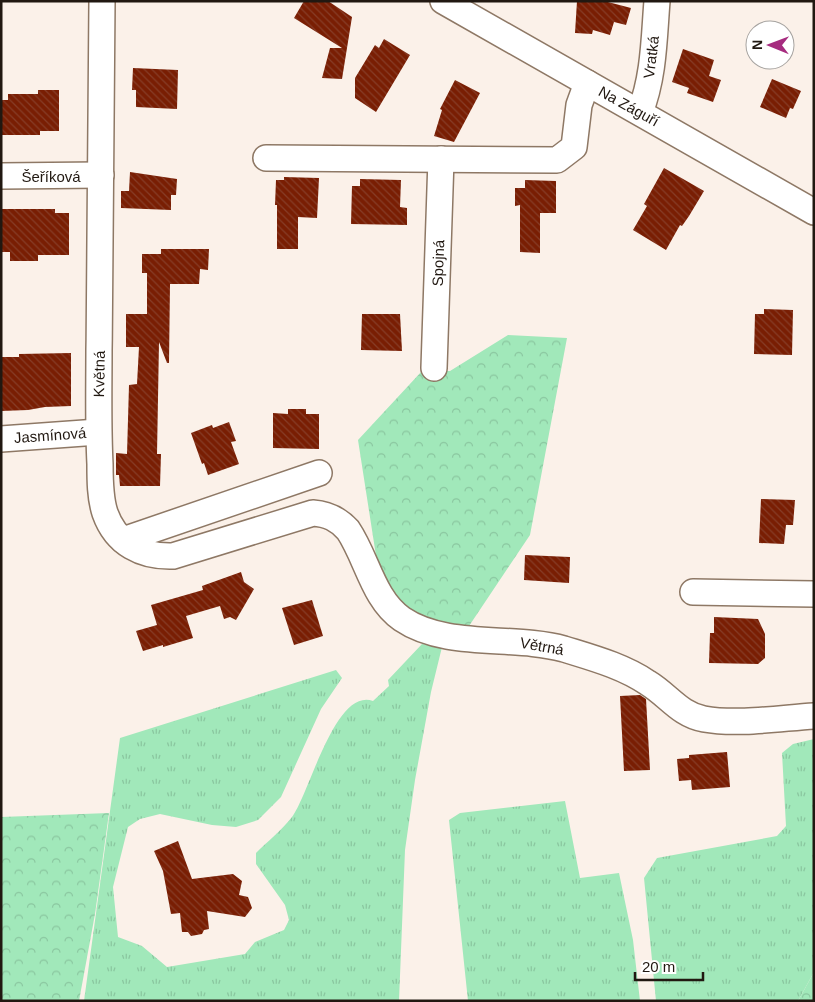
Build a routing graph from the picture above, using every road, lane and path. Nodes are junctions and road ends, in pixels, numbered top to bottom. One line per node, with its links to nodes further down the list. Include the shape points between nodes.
1 (102, 1): 9 (street, Květná)
2 (444, 1): 4 (street, Na Záguří)
3 (657, 1): 5 (street, Vratká, via 650,73)
4 (586, 82): 5 (street, Na Záguří); 7 (street, via 579,105 574,147 558,160)
5 (640, 112): 10 (street, Na Záguří)
6 (266, 158): 7 (street)
7 (441, 159): 11 (street, Spojná)
8 (1, 176): 9 (street, Šeříková)
9 (101, 176): 12 (street, Květná)
10 (814, 212)
11 (434, 368)
12 (98, 432): 13 (street, Jasmínová); 16 (street, Květná, via 103,504 110,522)
13 (1, 439)
14 (319, 473): 16 (street)
15 (313, 513): 16 (street, Květná, via 173,556 144,553); 19 (street, Větrná, via 341,522 382,598 398,616 418,628 473,640 549,645 594,658 650,683 694,717 738,721)
16 (123, 540)
17 (693, 592): 18 (street)
18 (814, 594)
19 (814, 716)

